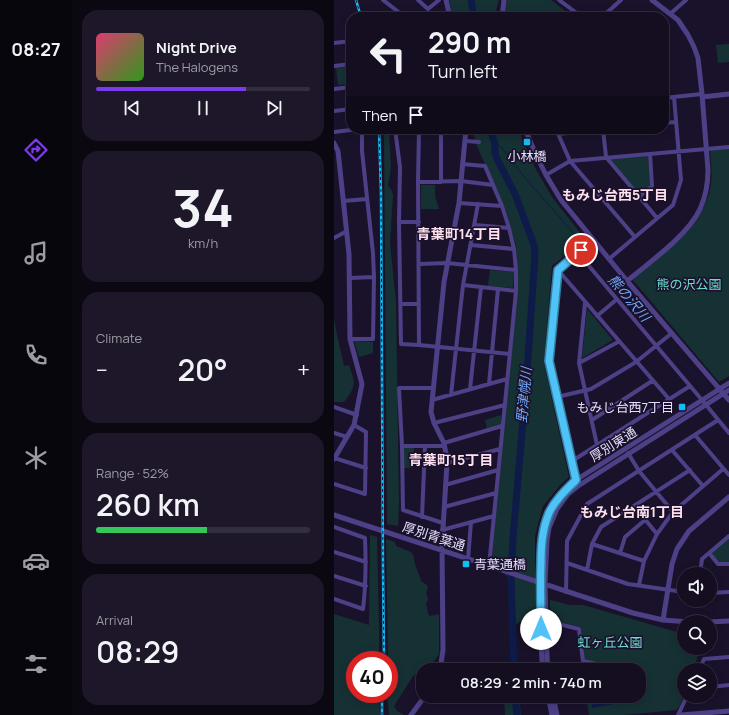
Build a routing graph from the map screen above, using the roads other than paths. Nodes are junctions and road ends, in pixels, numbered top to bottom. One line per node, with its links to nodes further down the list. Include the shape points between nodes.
1 (383, 0): 10 (street)
2 (418, 0): 3 (street, via 428,9)
3 (439, 0)
4 (446, 0): 11 (street)
5 (504, 0): 12 (street)
6 (559, 0): 13 (street)
7 (621, 0): 14 (street)
8 (652, 0): 15 (street)
9 (686, 0): 16 (street)
10 (399, 12)
11 (449, 12)
12 (503, 12)
13 (575, 12)
14 (608, 12)
15 (667, 12)
16 (670, 14): 24 (street, via 678,20 694,47 698,58)
17 (346, 42): 18 (street)
18 (334, 43)
19 (346, 65): 20 (street)
20 (334, 66)
21 (346, 88): 22 (street)
22 (334, 89)
23 (729, 94): 24 (street)
24 (702, 95): 25 (street); 45 (street)
25 (674, 97): 26 (street); 29 (street)
26 (669, 98)
27 (346, 110): 28 (street)
28 (334, 111)
29 (675, 122): 30 (street); 47 (street)
30 (669, 123)
31 (346, 131): 32 (street)
32 (334, 132)
33 (361, 134): 58 (street)
34 (396, 134): 64 (street, via 400,167)
35 (419, 134): 53 (street)
36 (441, 134): 54 (street)
37 (466, 134): 41 (street)
38 (526, 134): 52 (street)
39 (558, 134): 50 (street)
40 (604, 134): 49 (street)
41 (466, 141): 42 (street); 51 (street)
42 (479, 142)
43 (334, 144): 46 (street)
44 (729, 147): 45 (street)
45 (707, 149): 47 (street); 84 (street, via 708,181 700,211 676,240)
46 (336, 152): 59 (street)
47 (678, 152): 48 (street); 63 (street, via 681,180 673,205)
48 (650, 154): 49 (street); 57 (street, via 652,186)
49 (606, 158): 50 (street); 57 (street)
50 (570, 161): 52 (street); 71 (street)
51 (462, 164): 55 (street); 56 (street, via 485,166)
52 (546, 175): 72 (street, via 561,200)
53 (418, 182): 54 (street); 65 (street)
54 (441, 182): 55 (street)
55 (461, 182): 56 (street); 60 (street)
56 (493, 185): 62 (street)
57 (639, 197): 63 (street)
58 (367, 199): 59 (street); 82 (street)
59 (343, 201): 69 (street)
60 (459, 203): 61 (street); 78 (street)
61 (478, 204): 62 (street); 66 (street)
62 (502, 206): 67 (street)
63 (657, 218): 71 (street)
64 (399, 222): 65 (street); 91 (street)
65 (419, 222): 77 (street)
66 (474, 225): 67 (street); 73 (street)
67 (510, 228): 74 (street)
68 (334, 231): 70 (street)
69 (347, 231): 70 (street); 83 (street)
70 (335, 237)
71 (635, 237): 76 (street)
72 (593, 240): 75 (street); 76 (street)
73 (471, 245): 74 (street); 79 (street)
74 (514, 249): 80 (street)
75 (579, 252): 81 (street); 89 (street)
76 (610, 259): 84 (street)
77 (419, 264): 78 (street); 92 (street)
78 (448, 264): 79 (street); 99 (street)
79 (467, 265): 80 (street); 85 (street)
80 (516, 270): 88 (street)
81 (558, 270): 90 (street); 117 (street, via 549,361)
82 (374, 277): 83 (street); 95 (street, via 372,340)
83 (350, 278): 95 (street)
84 (628, 281): 94 (street)
85 (463, 285): 86 (street); 100 (street)
86 (480, 287): 87 (street); 101 (street)
87 (498, 289): 88 (street); 102 (street)
88 (516, 291): 103 (street)
89 (616, 300): 93 (street); 98 (street)
90 (585, 302): 93 (street); 105 (street)
91 (401, 304): 92 (street); 97 (street, via 401,344)
92 (419, 304): 97 (street)
93 (597, 316): 96 (street)
94 (670, 334): 98 (street); 115 (street)
95 (350, 338): 124 (street, via 362,384)
96 (618, 342): 104 (street); 105 (street)
97 (419, 345): 99 (street)
98 (656, 346): 104 (street); 110 (street)
99 (438, 347): 100 (street); 111 (street)
100 (456, 349): 101 (street); 116 (street)
101 (474, 351): 102 (street); 112 (street)
102 (492, 353): 103 (street); 109 (street)
103 (510, 354): 106 (street)
104 (636, 362): 107 (street); 113 (street, via 592,389)
105 (579, 363): 113 (street)
106 (507, 379): 109 (street); 122 (street)
107 (652, 381): 118 (street); 125 (street)
108 (729, 383): 115 (street, 厚別東通)
109 (489, 384): 112 (street)
110 (690, 386): 118 (street); 121 (street)
111 (433, 388): 119 (street); 136 (street, via 399,388)
112 (470, 390): 116 (street)
113 (585, 390): 117 (street); 125 (street)
114 (729, 390): 115 (street, 厚別東通)
115 (722, 391): 120 (street); 121 (street, 厚別東通)
116 (451, 395): 119 (street)
117 (557, 397): 142 (street)
118 (669, 399): 135 (street)
119 (432, 400): 127 (street, via 431,412)
120 (729, 400)
121 (706, 401): 126 (street); 140 (street, 厚別東通)
122 (505, 405): 127 (street); 129 (street)
123 (334, 407): 124 (street)
124 (357, 415): 128 (street)
125 (592, 420): 135 (street)
126 (718, 420): 131 (street); 132 (street)
127 (434, 423): 134 (street)
128 (354, 425): 133 (street); 144 (street, via 366,432)
129 (502, 426): 134 (street); 138 (street)
130 (334, 433): 133 (street)
131 (729, 433)
132 (695, 435): 139 (street); 145 (street)
133 (347, 437): 141 (street)
134 (444, 444): 137 (street); 143 (street)
135 (597, 445): 142 (street)
136 (402, 446): 137 (street); 162 (street, via 403,510)
137 (425, 446): 162 (street)
138 (500, 449): 143 (street); 146 (street)
139 (672, 450): 147 (street); 148 (street)
140 (626, 451): 148 (street); 150 (street, 厚別東通)
141 (334, 458): 144 (street)
142 (572, 461): 150 (street)
143 (447, 463): 152 (street)
144 (366, 468): 151 (street, via 365,494)
145 (723, 469): 149 (street); 153 (street)
146 (498, 470): 152 (street); 155 (street)
147 (690, 470): 153 (street); 154 (street)
148 (639, 471): 154 (street); 178 (street, via 587,504 567,541)
149 (729, 475)
150 (577, 483): 184 (street, 厚別東通, via 560,505 549,528)
151 (334, 484)
152 (445, 485): 158 (street)
153 (703, 486): 159 (street)
154 (656, 492): 157 (street); 159 (street)
155 (496, 493): 158 (street); 161 (street)
156 (729, 497): 187 (street, via 689,531 683,540 672,564)
157 (634, 506): 163 (street); 170 (street, via 601,527)
158 (444, 507): 165 (street)
159 (673, 512): 168 (street)
160 (334, 515): 171 (street, 厚別青葉通)
161 (494, 516): 164 (street); 180 (street)
162 (422, 517): 165 (street)
163 (645, 520): 168 (street); 173 (street, via 625,537)
164 (471, 522): 167 (street); 175 (street)
165 (443, 523): 167 (street)
166 (334, 527): 177 (street, via 366,538)
167 (442, 530): 171 (street)
168 (657, 534): 176 (street)
169 (729, 536): 174 (street)
170 (592, 544): 173 (street); 182 (street)
171 (442, 550): 175 (street, 厚別青葉通); 199 (street)
172 (334, 552): 177 (street)
173 (620, 553): 176 (street)
174 (709, 553): 179 (street, via 718,564); 181 (street, via 702,560)
175 (468, 559): 180 (street, 厚別青葉通)
176 (644, 561): 185 (street)
177 (366, 562): 186 (street)
178 (567, 563): 182 (street); 189 (street)
179 (729, 564)
180 (490, 567): 184 (street, 厚別青葉通)
181 (701, 567)
182 (587, 570): 185 (street, via 628,584)
183 (334, 576): 186 (street)
184 (543, 584): 189 (street, 厚別青葉通); 194 (street, 厚別東通); 200 (street, 厚別東通)
185 (639, 585): 187 (street)
186 (366, 586): 192 (street, via 364,609)
187 (668, 590): 188 (street); 193 (street)
188 (677, 591)
189 (566, 592): 193 (street, 厚別青葉通)
190 (729, 592): 191 (street)
191 (717, 593)
192 (334, 599)
193 (663, 620): 195 (street, 厚別青葉通)
194 (546, 621): 201 (street, 厚別東通); 202 (street, via 579,629 584,661)
195 (677, 621)
196 (729, 621): 197 (street)
197 (717, 622)
198 (729, 657): 203 (street, via 704,659)
199 (441, 663)
200 (542, 663)
201 (547, 663)
202 (593, 663)
203 (702, 663)
204 (729, 685): 205 (street)
205 (717, 686)
206 (420, 703): 211 (street)
207 (549, 703): 212 (street)
208 (554, 703): 213 (street)
209 (684, 703): 214 (street)
210 (729, 711): 215 (street)
211 (411, 715)
212 (552, 715)
213 (557, 715)
214 (678, 715)
215 (681, 715)

